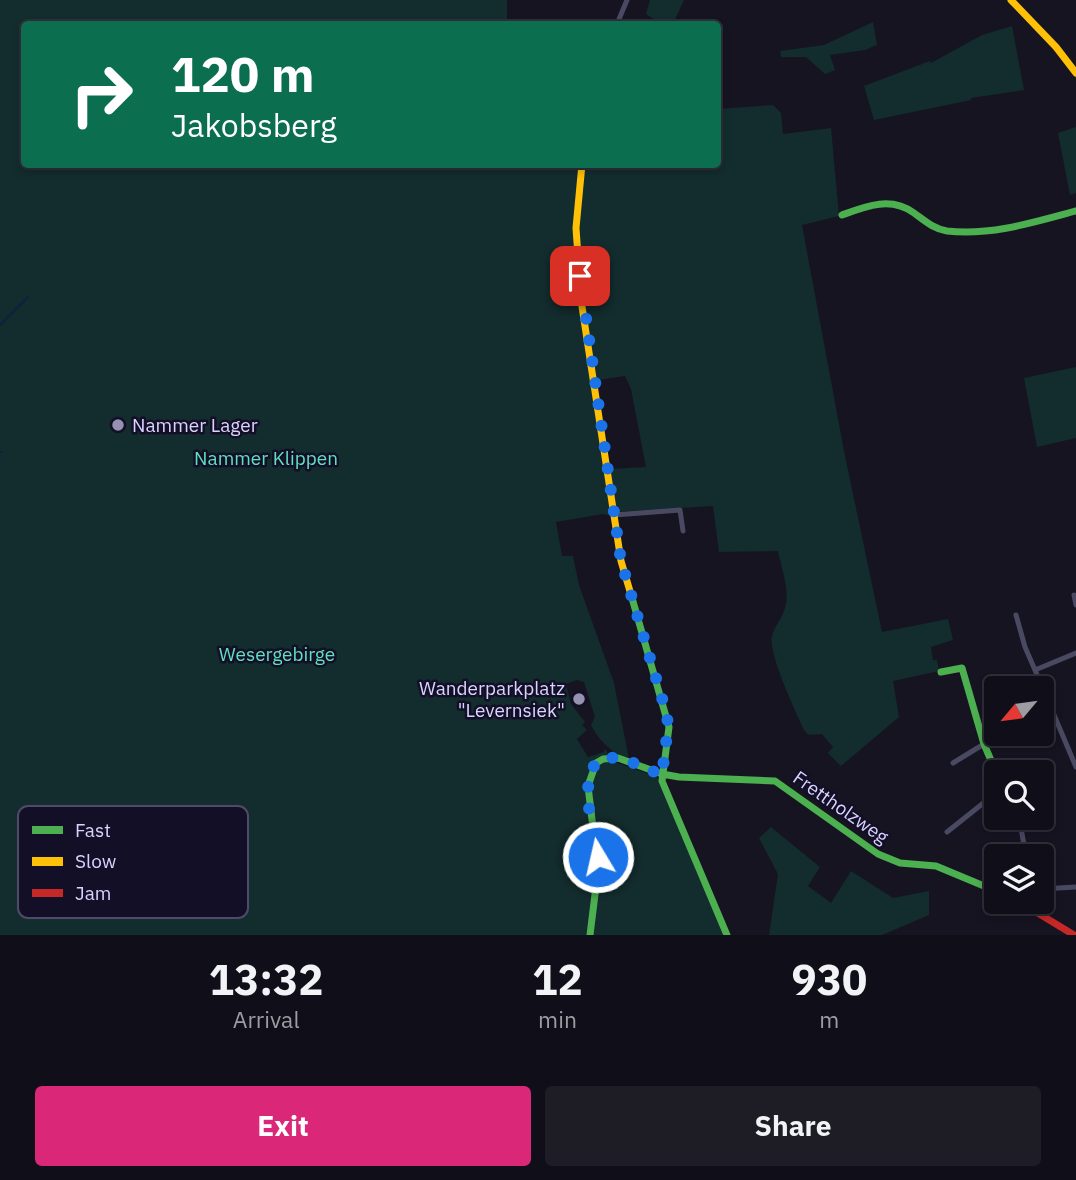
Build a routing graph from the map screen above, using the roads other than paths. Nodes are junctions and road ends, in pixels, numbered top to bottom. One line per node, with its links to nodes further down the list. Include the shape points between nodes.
1 (626, 0): 3 (street)
2 (1011, 0): 4 (street)
3 (618, 21)
4 (1076, 74)
5 (582, 168): 8 (street, via 576,228 582,300)
6 (1076, 211): 7 (street, via 1007,227 963,231 932,227 895,204)
7 (842, 215)
8 (614, 515): 9 (street, via 680,510); 19 (street, via 621,561 667,715)
9 (682, 531)
10 (1074, 595): 11 (street)
11 (1076, 605)
12 (1016, 615): 14 (street)
13 (1076, 653): 14 (street)
14 (1035, 670): 18 (street)
15 (941, 672): 16 (street, via 962,668)
16 (984, 744): 17 (street)
17 (953, 763)
18 (1076, 767)
19 (662, 775): 22 (street, Frettholzweg, via 775,781 878,854 900,863 936,866); 27 (street, Frettholzweg, via 612,758 591,769 588,790 598,871); 28 (street)
20 (984, 803): 21 (street)
21 (947, 832)
22 (984, 886)
23 (1076, 887): 24 (street)
24 (1054, 888)
25 (1038, 914): 26 (street)
26 (1064, 932): 29 (street)
27 (590, 935)
28 (727, 935)
29 (1074, 935)

